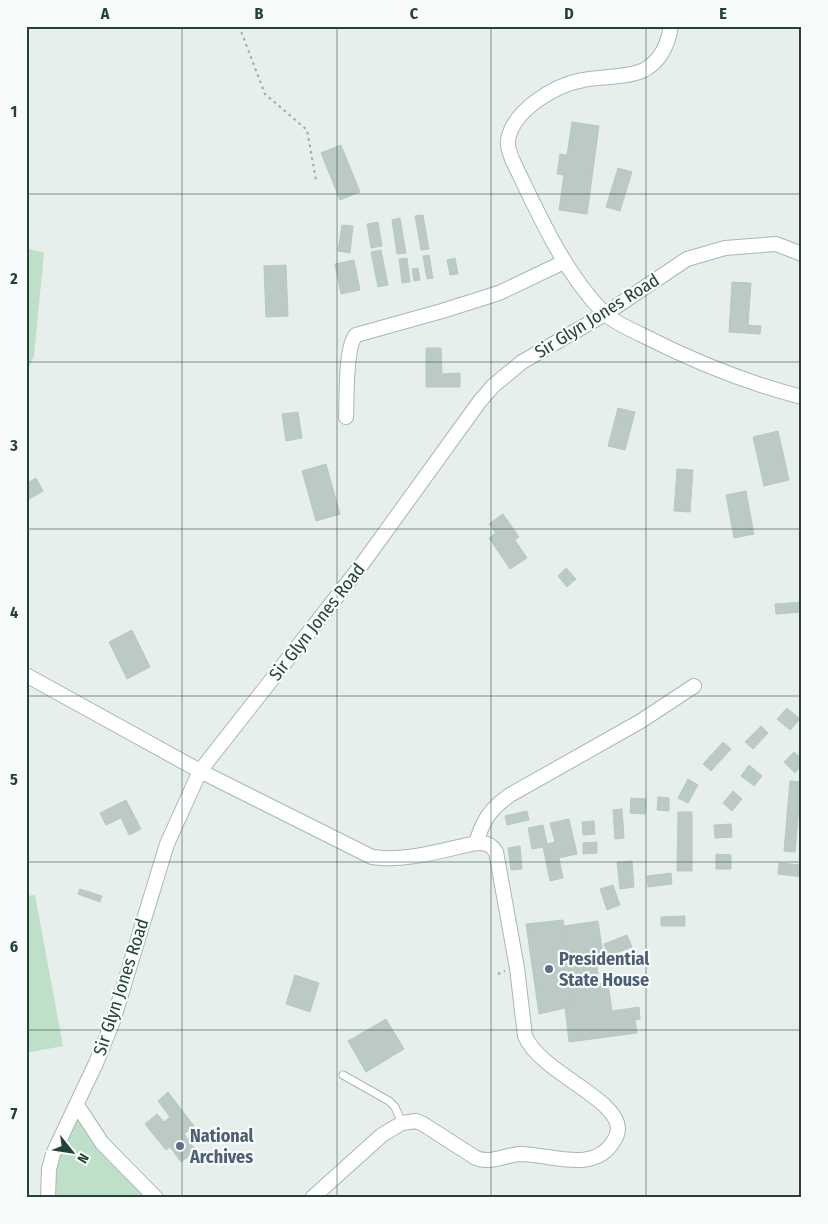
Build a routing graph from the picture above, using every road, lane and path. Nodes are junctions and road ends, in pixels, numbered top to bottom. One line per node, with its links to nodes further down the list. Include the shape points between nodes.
1 (239, 26): 3 (path, via 265,94 307,130)
2 (671, 26): 5 (street, via 665,48 657,60 643,70 581,80 564,86 529,107 512,130 508,141 512,159)
3 (316, 180)
4 (802, 254): 6 (street, Sir Glyn Jones Road, via 776,244 756,244 687,258)
5 (564, 262): 6 (street); 8 (street, via 499,293 356,335 351,344 347,376)
6 (605, 314): 7 (street, via 692,359 774,390); 11 (street, Sir Glyn Jones Road, via 522,362 493,386 360,568)
7 (802, 397)
8 (346, 417)
9 (26, 675): 11 (street)
10 (694, 686): 12 (street, via 641,721 498,803 481,826)
11 (200, 771): 12 (street, via 372,857 404,858); 14 (street, Sir Glyn Jones Road, via 167,844 113,1021)
12 (476, 843): 15 (street, via 486,843 496,852 529,1044 549,1065 613,1112 617,1120 616,1138 598,1157 584,1160 523,1154 482,1161 423,1124 416,1121)
13 (343, 1075): 15 (lane, via 389,1101)
14 (77, 1105): 16 (street, Sir Glyn Jones Road, via 48,1169); 17 (street, via 102,1143)
15 (402, 1123): 18 (street, via 382,1135)
16 (48, 1198)
17 (156, 1198)
18 (312, 1198)

